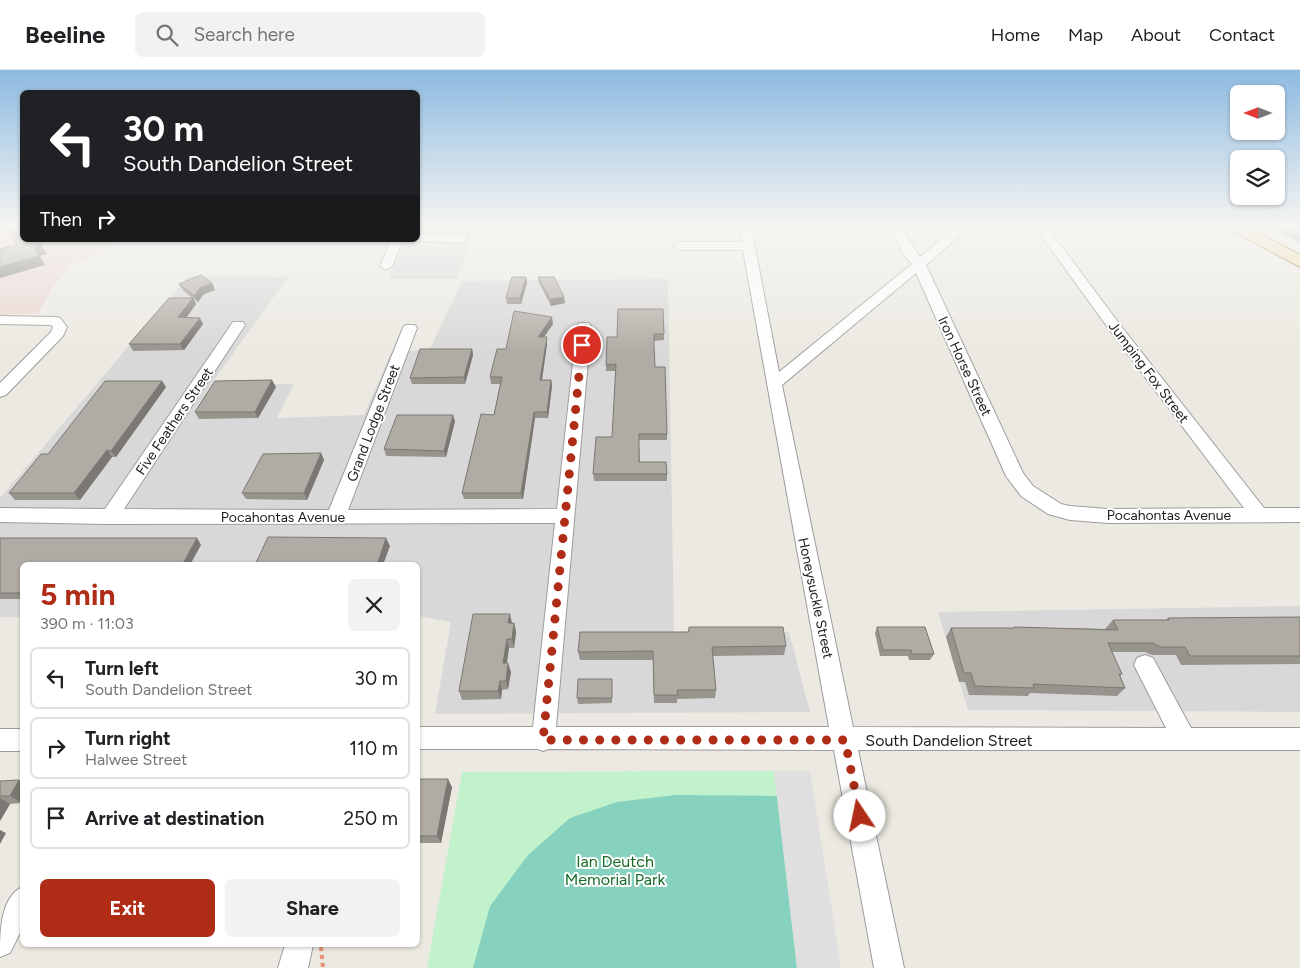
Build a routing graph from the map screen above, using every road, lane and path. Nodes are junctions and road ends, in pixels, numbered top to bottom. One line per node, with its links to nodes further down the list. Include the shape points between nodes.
1 (752, 269): 9 (street, Honeysuckle Street)
2 (913, 269): 9 (street)
3 (921, 269): 11 (street, Iron Horse Street, via 1015,476 1027,491)
4 (1072, 269): 13 (street, Jumping Fox Street)
5 (0, 320): 10 (street, via 55,321 60,328)
6 (238, 325): 16 (street, Five Feathers Street)
7 (584, 326): 15 (street)
8 (410, 328): 17 (street, Grand Lodge Street)
9 (774, 384): 24 (street, Honeysuckle Street)
10 (0, 392)
11 (1041, 500): 13 (street, Pocahontas Avenue, via 1070,513 1108,516)
12 (0, 515): 16 (street, Pocahontas Avenue)
13 (1259, 515): 14 (street, Pocahontas Avenue)
14 (1300, 515)
15 (565, 516): 17 (street, Pocahontas Avenue); 23 (street)
16 (109, 517): 17 (street, Pocahontas Avenue)
17 (336, 517)
18 (1145, 664): 25 (street)
19 (420, 738): 23 (street, South Dandelion Street)
20 (1300, 739): 25 (street, South Dandelion Street)
21 (0, 740): 22 (street)
22 (20, 740)
23 (543, 740): 24 (street, South Dandelion Street)
24 (845, 740): 25 (street, South Dandelion Street); 32 (street, Honeysuckle Street)
25 (1185, 740)
26 (20, 905): 27 (street)
27 (0, 943)
28 (298, 947): 30 (street)
29 (320, 947): 31 (path)
30 (293, 968)
31 (323, 968)
32 (889, 968)

